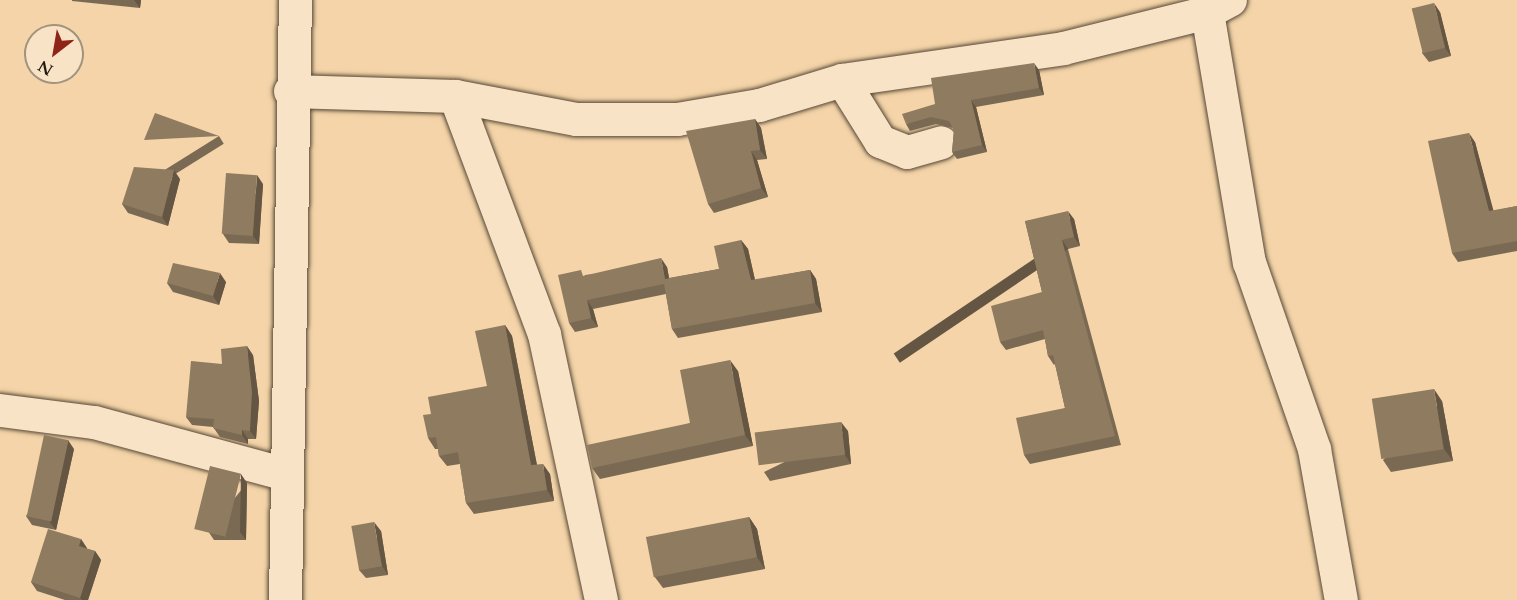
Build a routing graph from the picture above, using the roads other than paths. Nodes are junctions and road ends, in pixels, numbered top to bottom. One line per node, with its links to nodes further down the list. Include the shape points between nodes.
1 (295, 0): 4 (street)
2 (1219, 6): 3 (street, via 1063,48); 11 (street, via 1249,262 1314,449)
3 (842, 80): 5 (street, via 759,105 677,119 576,119); 6 (street, via 880,141 907,152)
4 (290, 91): 5 (street); 8 (street)
5 (455, 96): 10 (street, via 544,334)
6 (941, 142)
7 (0, 410): 8 (street, via 94,422)
8 (286, 474): 9 (street)
9 (285, 600)
10 (602, 600)
11 (1341, 600)

